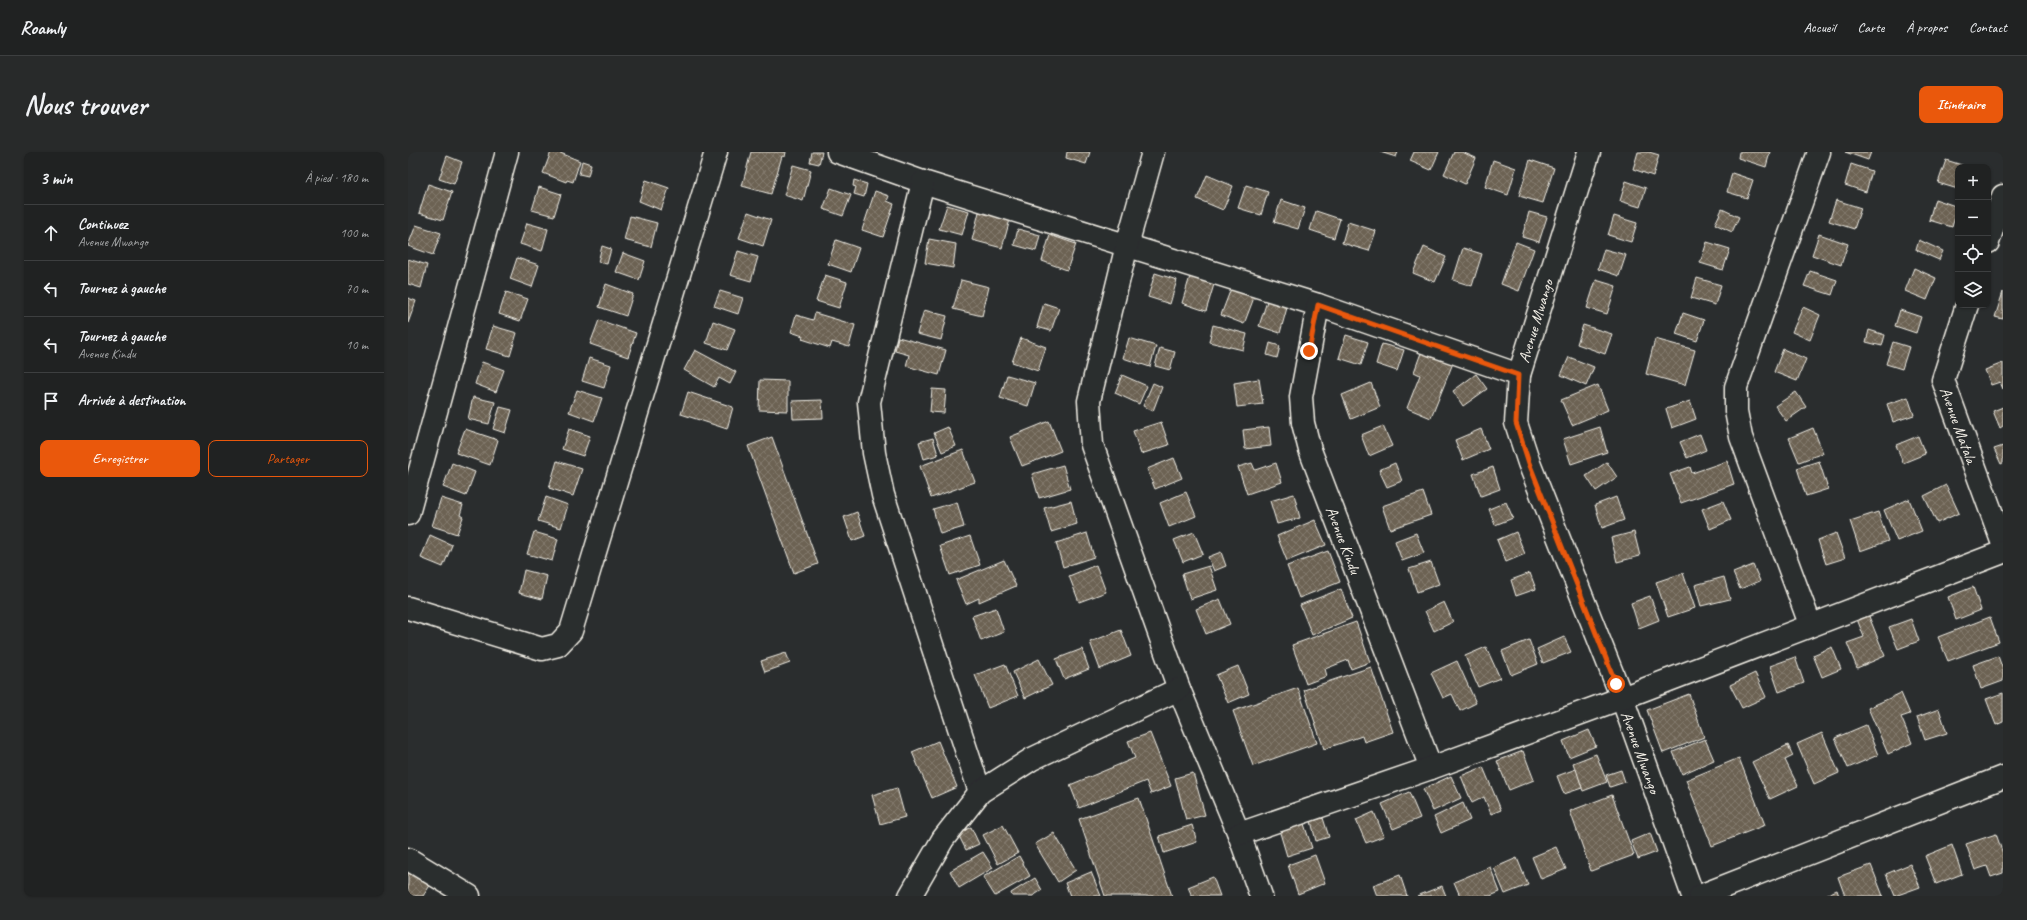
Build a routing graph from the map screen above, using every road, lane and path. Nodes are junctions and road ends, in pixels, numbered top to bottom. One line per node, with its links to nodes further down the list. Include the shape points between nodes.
1 (507, 152): 15 (street)
2 (716, 152): 18 (street, via 570,631 558,645 542,649)
3 (838, 152): 7 (street)
4 (1153, 152): 10 (street)
5 (1589, 152): 13 (street, Avenue Mwango)
6 (1819, 152): 19 (street, via 1736,387 1736,411 1741,437)
7 (924, 182): 10 (street); 24 (street, via 869,402 873,446 883,495)
8 (2003, 196): 9 (street)
9 (1990, 236)
10 (1127, 245): 11 (street); 20 (street, via 1089,401 1092,444)
11 (1318, 305): 13 (street); 22 (street, Avenue Kindu, via 1301,397 1303,423 1308,443)
12 (1966, 308): 14 (street, Avenue Matala, via 1943,380)
13 (1518, 375): 21 (street, Avenue Mwango, via 1518,430)
14 (1995, 496): 16 (street, Avenue Matala)
15 (408, 514)
16 (2003, 544)
17 (2003, 552): 19 (street)
18 (408, 608)
19 (1810, 624): 21 (street)
20 (1179, 689): 24 (street, via 1032,759); 25 (street)
21 (1622, 698): 22 (street); 30 (street, Avenue Mwango)
22 (1431, 768): 25 (street)
23 (2003, 777): 31 (street)
24 (980, 792): 28 (street, via 943,839)
25 (1239, 834): 29 (street)
26 (408, 859): 27 (street)
27 (468, 896)
28 (910, 896)
29 (1261, 896)
30 (1693, 896)
31 (1700, 896)

